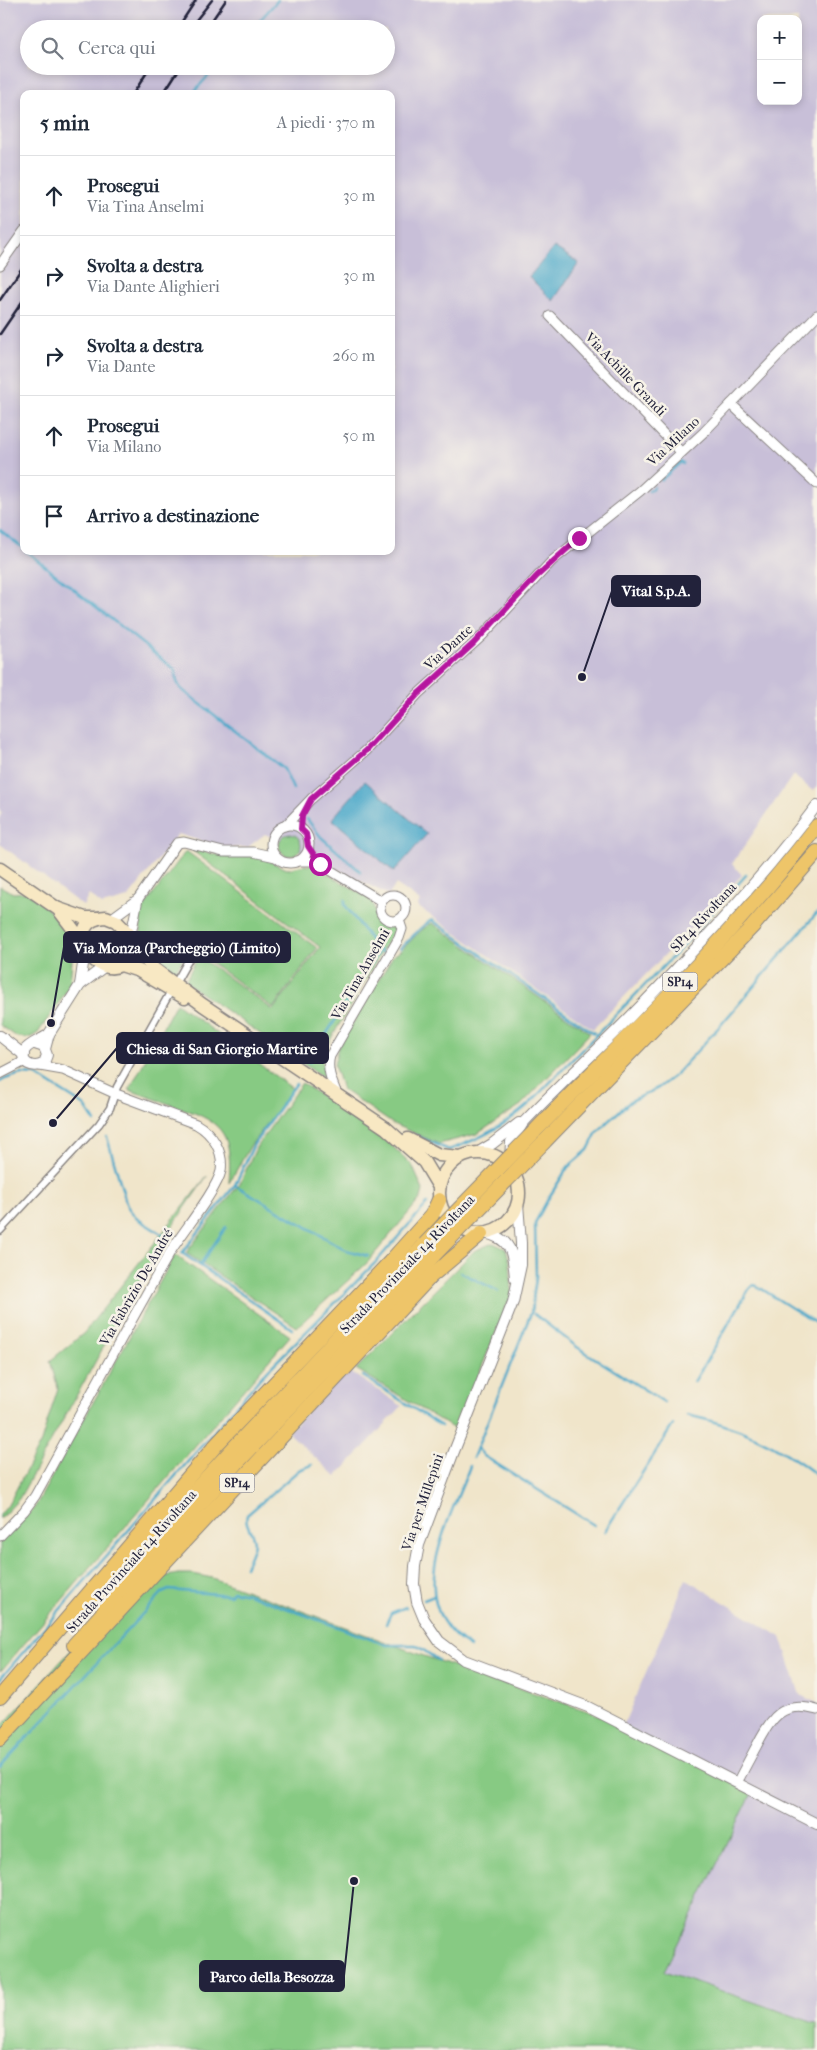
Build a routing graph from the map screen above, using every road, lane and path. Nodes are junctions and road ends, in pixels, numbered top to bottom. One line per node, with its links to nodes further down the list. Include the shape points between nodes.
1 (20, 237): 2 (street)
2 (0, 265)
3 (817, 315): 5 (street, Via Milano)
4 (550, 316): 6 (street, Via Achille Grandi)
5 (731, 404): 6 (street, Via Milano); 7 (street)
6 (682, 452): 8 (street, Via Milano)
7 (817, 484)
8 (537, 576): 9 (street, Via Dante, via 482,636 418,694 367,750)
9 (311, 799): 11 (street, Via Dante); 13 (street, via 302,816)
10 (817, 805): 42 (street, SP14 Rivoltana, via 746,893 631,1016)
11 (285, 826): 13 (street); 14 (street, via 276,831)
12 (817, 826): 44 (highway, Strada Provinciale 14 Rivoltana / SP14, via 713,948)
13 (301, 829): 15 (street, via 307,837)
14 (271, 842): 16 (street); 18 (street)
15 (308, 846): 19 (street, via 305,856); 20 (street)
16 (253, 852): 18 (street); 22 (street, via 223,852 177,842)
17 (817, 852): 44 (highway, Strada Provinciale 14 Rivoltana / SP14, via 752,927)
18 (276, 857): 19 (street, via 287,863)
19 (297, 862): 20 (street)
20 (320, 864): 23 (street)
21 (0, 869): 24 (main road)
22 (138, 899): 26 (street); 28 (street)
23 (381, 901): 27 (street, Via Tina Anselmi, via 379,909 383,917); 27 (street, Via Tina Anselmi, via 392,895 402,898 406,909)
24 (58, 909): 25 (main road, via 85,918); 29 (main road)
25 (98, 918): 26 (main road); 29 (main road, via 86,928)
26 (112, 918): 28 (main road)
27 (399, 920): 41 (street, Via Tina Anselmi, via 402,929 398,938 330,1056 330,1075)
28 (133, 941): 31 (main road, via 130,957); 34 (main road, via 146,961)
29 (84, 946): 32 (main road, via 94,959); 33 (street)
30 (194, 950): 34 (street)
31 (120, 965): 32 (main road); 34 (main road)
32 (105, 966): 33 (street)
33 (80, 985): 35 (street)
34 (174, 988): 40 (street); 41 (main road)
35 (49, 1034): 37 (street); 38 (street)
36 (0, 1036): 37 (street)
37 (28, 1052): 38 (street, via 40,1045); 38 (street, via 30,1066); 39 (street)
38 (44, 1057): 40 (street, Via Fabrizio De André, via 62,1070)
39 (0, 1074)
40 (116, 1094): 50 (street, via 89,1137); 54 (street, Via Fabrizio De André, via 203,1128 217,1147 220,1173 166,1260 35,1496)
41 (338, 1097): 43 (main road)
42 (539, 1106): 45 (street, SP14 Rivoltana); 47 (street, SP14 Rivoltana, via 513,1137 509,1154)
43 (386, 1128): 46 (main road, via 435,1154); 48 (main road, via 424,1162)
44 (539, 1137): 52 (highway, Strada Provinciale 14 Rivoltana / SP14, bridge)
45 (477, 1153): 46 (main road, SP14 Rivoltana); 47 (main road, via 494,1156)
46 (460, 1157): 48 (main road, via 446,1169)
47 (511, 1168): 49 (main road, SP14 Rivoltana, via 519,1186)
48 (439, 1194): 51 (main road, via 444,1214 456,1227); 55 (highway, via 432,1215 217,1444)
49 (518, 1204): 51 (main road, via 506,1224); 53 (street, Via per Millepini, via 521,1243)
50 (0, 1231)
51 (483, 1233): 53 (street, Via per Millepini, via 498,1237 508,1246); 59 (highway, SP14, via 430,1277)
52 (430, 1250): 56 (highway, Strada Provinciale 14 Rivoltana / SP14, via 228,1454); 58 (highway, Strada Provinciale 14 Rivoltana / SP14)
53 (516, 1292): 60 (street, Via per Millepini, via 422,1536 414,1570 416,1597 422,1615 430,1631 456,1656 588,1707)
54 (0, 1536)
55 (0, 1698)
56 (0, 1706)
57 (817, 1710): 60 (street, via 793,1707 775,1716)
58 (0, 1728)
59 (0, 1740)
60 (736, 1783): 61 (street, Via per Millepini)
61 (817, 1824)

